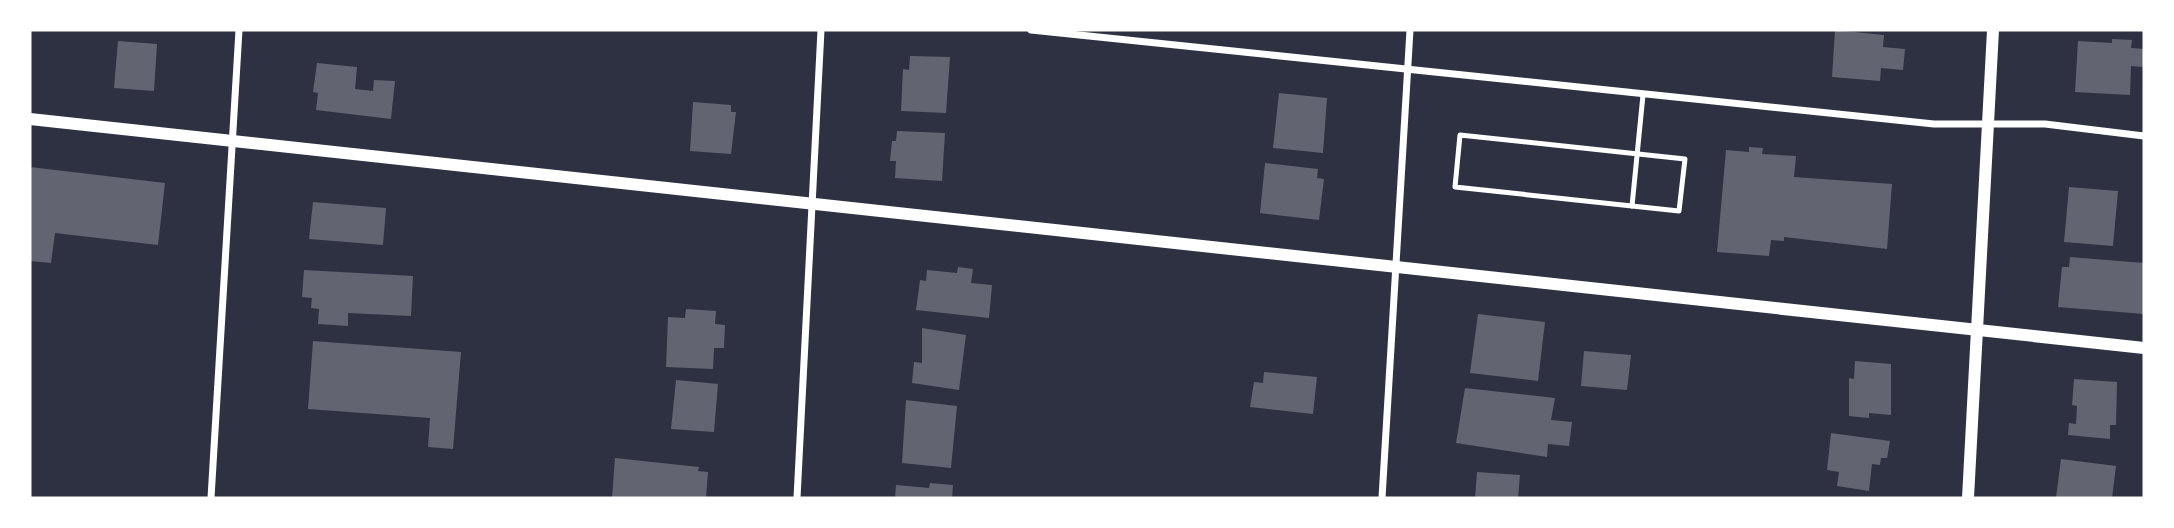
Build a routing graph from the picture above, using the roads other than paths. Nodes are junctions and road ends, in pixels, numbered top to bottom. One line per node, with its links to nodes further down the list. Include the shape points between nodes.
1 (239, 30): 11 (street)
2 (821, 30): 13 (street)
3 (1031, 30): 6 (street)
4 (1410, 30): 6 (street)
5 (1993, 30): 9 (street)
6 (1408, 67): 7 (street); 15 (street)
7 (1643, 95): 9 (street, via 1934,124); 12 (lane)
8 (30, 119): 11 (street)
9 (1988, 125): 10 (street, via 2045,124); 16 (street)
10 (2144, 136)
11 (233, 139): 13 (street); 18 (street)
12 (1637, 153): 14 (lane); 14 (lane, via 1685,159 1679,211); 14 (lane, via 1460,135 1455,187)
13 (812, 203): 15 (street); 19 (street)
14 (1632, 206)
15 (1394, 266): 16 (street); 20 (street)
16 (1978, 330): 17 (street); 21 (street)
17 (2144, 348)
18 (211, 498)
19 (797, 498)
20 (1382, 498)
21 (1968, 498)

